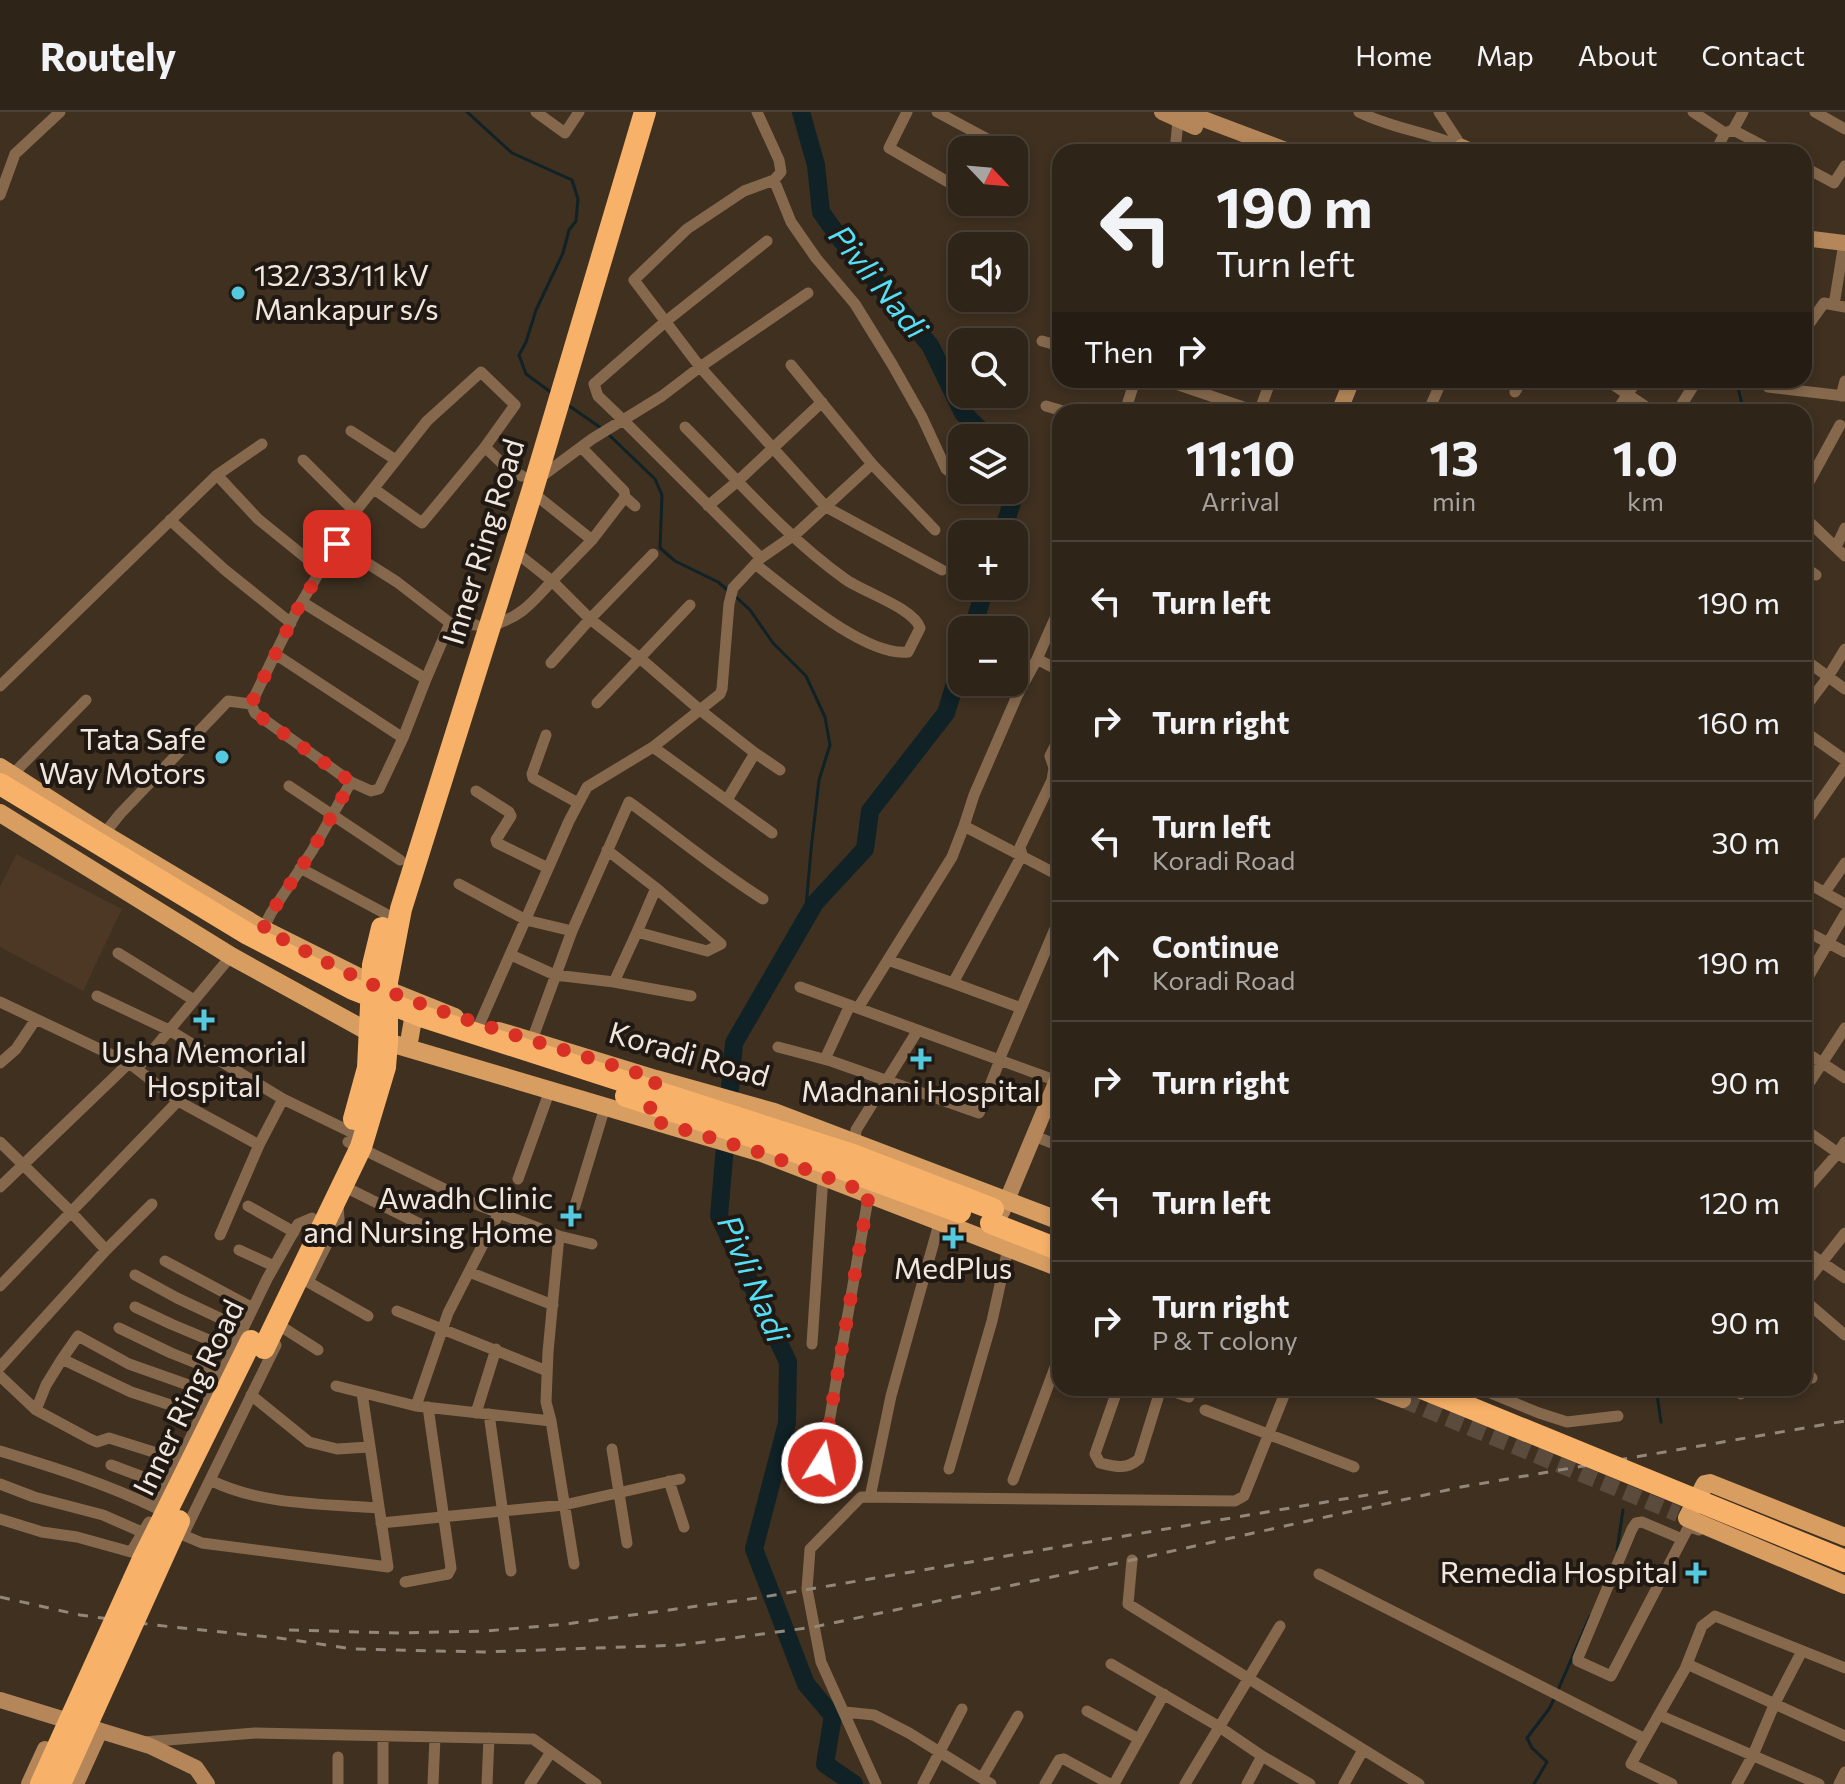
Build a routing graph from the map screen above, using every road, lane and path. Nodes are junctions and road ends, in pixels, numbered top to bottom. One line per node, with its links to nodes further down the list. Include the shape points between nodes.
1 (60, 112): 30 (street, via 15,154)
2 (536, 112): 3 (street, via 565,133)
3 (579, 112)
4 (630, 112): 51 (highway, Inner Ring Road)
5 (645, 112): 51 (highway, Inner Ring Road, via 567,374)
6 (757, 112): 28 (street, via 779,160 781,172)
7 (907, 112): 29 (street, via 889,148)
8 (937, 112): 18 (street)
9 (1162, 112): 15 (street)
10 (1359, 112): 22 (street)
11 (1439, 112): 23 (street)
12 (1693, 112): 17 (street)
13 (1743, 112): 17 (street)
14 (1815, 112): 16 (street)
15 (1182, 116): 19 (street); 20 (street); 21 (street)
16 (1845, 129)
17 (1729, 132): 24 (street); 25 (street)
18 (982, 136)
19 (1177, 144)
20 (1243, 144)
21 (1267, 144)
22 (1454, 144)
23 (1461, 144)
24 (1721, 144)
25 (1757, 144)
26 (1845, 166): 27 (street, via 1834,183)
27 (1812, 171)
28 (774, 180): 37 (street, via 744,191 687,229 634,280); 69 (street, via 791,222 855,304)
29 (948, 182)
30 (0, 195)
31 (1812, 239): 33 (street)
32 (767, 241): 37 (street)
33 (1844, 243): 35 (street)
34 (808, 293): 41 (street)
35 (1840, 306): 36 (street, via 1824,303)
36 (1812, 320)
37 (665, 322): 41 (street); 58 (street, via 594,384 598,396)
38 (1042, 341): 39 (street)
39 (1052, 344)
40 (791, 365): 52 (street)
41 (700, 367): 58 (street); 65 (street)
42 (1845, 381): 50 (street)
43 (1188, 388): 53 (street)
44 (1517, 388): 48 (street)
45 (1618, 388): 49 (street)
46 (1632, 388): 49 (street)
47 (1776, 388): 50 (street)
48 (1515, 392)
49 (1628, 395): 54 (street); 55 (street)
50 (1843, 396)
51 (550, 399): 73 (highway, Inner Ring Road)
52 (822, 402): 65 (street); 68 (street)
53 (1235, 404)
54 (1622, 404)
55 (1642, 404)
56 (1046, 406): 57 (street)
57 (1052, 408)
58 (623, 420): 64 (street); 77 (street)
59 (1840, 425): 71 (street)
60 (685, 427): 72 (street)
61 (351, 431): 67 (street)
62 (262, 444): 70 (street)
63 (485, 447): 67 (street, via 515,405 481,372 427,421); 73 (street); 74 (street, via 422,523)
64 (581, 447): 73 (street); 75 (street)
65 (773, 448): 72 (street); 78 (street)
66 (303, 460): 79 (street)
67 (396, 460): 74 (street)
68 (872, 464): 78 (street); 83 (street)
69 (948, 471)
70 (217, 475): 80 (street); 91 (street, via 258,519)
71 (1812, 476)
72 (739, 480): 77 (street); 84 (street)
73 (529, 483): 85 (street); 87 (highway, Inner Ring Road); 102 (highway, Inner Ring Road)
74 (374, 489): 79 (street)
75 (625, 497): 76 (street); 85 (street)
76 (635, 506)
77 (708, 506): 90 (street)
78 (826, 507): 84 (street); 92 (street)
79 (355, 512): 86 (street)
80 (170, 520): 99 (street); 112 (street)
81 (1812, 525): 88 (street)
82 (1845, 528): 88 (street)
83 (935, 530)
84 (791, 536): 90 (street); 90 (street, via 847,580 918,621 920,628 908,652 852,634)
85 (592, 540): 95 (street)
86 (337, 544): 91 (street); 100 (street)
87 (513, 550): 95 (street); 102 (highway, Inner Ring Road)
88 (1840, 552)
89 (653, 554): 98 (street)
90 (758, 561): 118 (street, via 733,588 722,689)
91 (321, 570): 96 (street)
92 (942, 570)
93 (1812, 572): 94 (street)
94 (1816, 575)
95 (552, 581): 98 (street); 102 (street, via 527,609 508,621)
96 (302, 602): 99 (street); 111 (street)
97 (690, 605): 105 (street)
98 (590, 619): 105 (street); 107 (street)
99 (291, 623): 104 (street)
100 (450, 623): 102 (street); 111 (street)
101 (1052, 625): 106 (street)
102 (482, 626): 143 (highway, Inner Ring Road); 174 (highway, Inner Ring Road)
103 (1845, 649): 110 (street)
104 (275, 654): 117 (street); 121 (street)
105 (641, 659): 116 (street); 118 (street)
106 (1037, 659): 109 (street); 138 (street)
107 (551, 663)
108 (1812, 665): 110 (street)
109 (1052, 667)
110 (1828, 677): 113 (street); 114 (street)
111 (426, 679): 121 (street)
112 (0, 686)
113 (1845, 689)
114 (1812, 698)
115 (86, 700): 127 (street)
116 (597, 703)
117 (251, 704): 129 (street, via 255,713); 140 (street, via 228,701)
118 (700, 710): 122 (street); 123 (street)
119 (546, 735): 134 (street, via 533,778)
120 (1812, 737): 124 (street)
121 (403, 738): 129 (street, via 379,789)
122 (653, 747): 132 (street); 134 (street, via 587,787)
123 (755, 753): 126 (street); 132 (street)
124 (1845, 760)
125 (1845, 766): 136 (street)
126 (780, 770)
127 (4, 775): 140 (main road, Koradi Road); 231 (highway, bridge, via 248,934 353,989 424,1017 853,1155)
128 (1052, 780): 142 (street, via 1020,847)
129 (351, 782): 137 (street)
130 (289, 786): 137 (street)
131 (476, 791): 146 (street, via 511,816 497,843)
132 (727, 800): 139 (street)
133 (0, 801): 231 (highway, bridge, via 252,951 367,1007)
134 (578, 803): 146 (street)
135 (0, 813): 166 (main road)
136 (1812, 813)
137 (332, 815): 143 (street); 145 (street)
138 (964, 826): 142 (street); 168 (street, via 952,857)
139 (772, 833)
140 (104, 834): 154 (main road, Koradi Road)
141 (607, 850): 150 (street); 152 (street, via 629,802); 159 (street)
142 (1022, 855): 147 (street); 172 (street)
143 (400, 860): 155 (highway, Inner Ring Road)
144 (1845, 863): 151 (street)
145 (300, 868): 155 (street); 158 (street)
146 (548, 868): 157 (street)
147 (1052, 872)
148 (459, 884): 157 (street)
149 (1812, 885): 151 (street)
150 (656, 888): 160 (street); 160 (street, via 721,944 707,951)
151 (1825, 892): 153 (street)
152 (763, 899)
153 (1845, 904)
154 (236, 913): 158 (main road, Koradi Road); 166 (main road)
155 (386, 914): 174 (highway, Inner Ring Road, via 373,965)
156 (1845, 914): 163 (street)
157 (526, 920): 159 (street); 167 (street)
158 (263, 929): 174 (main road, Koradi Road)
159 (572, 931): 170 (street)
160 (637, 932): 171 (street)
161 (1812, 934): 163 (street)
162 (1052, 936): 181 (street)
163 (1827, 942): 164 (street); 169 (street)
164 (1845, 952)
165 (118, 953): 177 (street)
166 (226, 953): 177 (street); 188 (main road)
167 (511, 955): 170 (street); 183 (street)
168 (888, 960): 172 (street); 180 (street)
169 (1812, 969)
170 (555, 975): 171 (street); 187 (street)
171 (614, 982): 176 (street)
172 (953, 983): 181 (street)
173 (800, 987): 180 (street)
174 (380, 988): 179 (main road, Koradi Road); 188 (highway, Inner Ring Road)
175 (97, 996): 185 (street)
176 (691, 996)
177 (194, 1000): 185 (street)
178 (0, 1002): 182 (street)
179 (416, 1002): 183 (main road, Koradi Road); 188 (main road)
180 (854, 1007): 186 (street); 191 (street)
181 (1021, 1008): 192 (street)
182 (36, 1019): 193 (street); 195 (street)
183 (479, 1025): 187 (main road, Koradi Road)
184 (1845, 1028): 194 (street)
185 (169, 1030): 195 (street); 203 (street)
186 (918, 1030): 192 (street); 200 (street)
187 (532, 1040): 198 (main road, Koradi Road)
188 (388, 1041): 201 (main road); 209 (highway, Inner Ring Road, via 368,1068)
189 (778, 1047): 191 (street)
190 (1812, 1056): 194 (street)
191 (825, 1059): 200 (street)
192 (1000, 1060): 196 (street); 200 (street, via 979,1113)
193 (0, 1063)
194 (1823, 1063): 197 (street); 199 (street)
195 (133, 1066): 204 (street); 216 (street)
196 (1052, 1075)
197 (1845, 1078)
198 (656, 1079): 206 (main road); 213 (main road, Koradi Road, via 774,1112)
199 (1812, 1079)
200 (885, 1080): 213 (street, via 856,1130)
201 (550, 1090): 205 (main road); 218 (street)
202 (1052, 1092): 208 (street)
203 (283, 1099): 209 (street); 214 (street)
204 (178, 1101): 214 (street); 226 (street)
205 (605, 1107): 206 (main road); 225 (street)
206 (648, 1119): 217 (main road)
207 (1812, 1135): 215 (street)
208 (1034, 1136): 212 (street); 231 (street)
209 (353, 1141): 221 (highway, Inner Ring Road); 227 (street); 228 (highway, Inner Ring Road)
210 (0, 1142): 216 (street)
211 (1845, 1142): 215 (street)
212 (1052, 1143)
213 (855, 1144): 231 (main road, Koradi Road)
214 (259, 1145): 236 (street)
215 (1841, 1156): 219 (street)
216 (23, 1165): 220 (street); 226 (street)
217 (823, 1176): 222 (main road); 264 (street)
218 (518, 1179)
219 (1812, 1184)
220 (0, 1187)
221 (340, 1191): 232 (street); 251 (street, via 339,1220); 263 (highway, Inner Ring Road)
222 (869, 1193): 229 (main road); 300 (street)
223 (152, 1204): 240 (street)
224 (248, 1206): 233 (street)
225 (575, 1206)
226 (71, 1212): 240 (street); 252 (street)
227 (499, 1213): 237 (street); 247 (street)
228 (312, 1218): 233 (street); 263 (highway, Inner Ring Road)
229 (940, 1220): 231 (main road); 309 (street, via 891,1396)
230 (1052, 1221): 231 (main road, Koradi Road)
231 (1003, 1224): 234 (highway); 239 (highway); 244 (main road); 303 (street, via 992,1321)
232 (422, 1225)
233 (294, 1232): 246 (street)
234 (1052, 1233)
235 (1845, 1233): 245 (street)
236 (220, 1235)
237 (559, 1236): 238 (street); 253 (street)
238 (592, 1244)
239 (1052, 1246)
240 (106, 1250): 268 (street)
241 (239, 1250): 246 (street)
242 (1812, 1255): 245 (street)
243 (165, 1261): 256 (street)
244 (1052, 1262)
245 (1823, 1263): 249 (street); 250 (street)
246 (274, 1266): 256 (street)
247 (469, 1272): 253 (street); 260 (street)
248 (135, 1275): 263 (street)
249 (1812, 1276)
250 (1845, 1278)
251 (308, 1282): 258 (street); 261 (street)
252 (0, 1286)
253 (553, 1305): 269 (street)
254 (135, 1307): 263 (street, via 171,1324)
255 (1812, 1307): 262 (street)
256 (253, 1308): 263 (street)
257 (397, 1311): 260 (street)
258 (368, 1316)
259 (119, 1328): 270 (street)
260 (442, 1328): 265 (street); 287 (street)
261 (285, 1329): 266 (street); 276 (street)
262 (1845, 1335)
263 (248, 1342): 270 (street); 366 (highway, Inner Ring Road, bridge); 367 (highway, Inner Ring Road, bridge, via 173,1533)
264 (812, 1344)
265 (496, 1349): 269 (street); 290 (street)
266 (318, 1350)
267 (62, 1359): 274 (street, via 78,1336 129,1364); 288 (street); 292 (street, via 131,1392)
268 (0, 1367)
269 (547, 1371): 294 (street)
270 (221, 1373): 274 (street)
271 (1052, 1375): 305 (street)
272 (0, 1376): 288 (street)
273 (336, 1386): 275 (street)
274 (211, 1393): 292 (street)
275 (362, 1393): 287 (street); 296 (street)
276 (251, 1395): 296 (street, via 309,1442 337,1449); 304 (street)
277 (1115, 1396): 278 (street, via 1095,1454 1100,1463 1120,1468 1139,1459)
278 (1159, 1396)
279 (1186, 1396): 285 (street)
280 (1284, 1396): 295 (street)
281 (1392, 1396): 286 (street)
282 (1442, 1396): 325 (highway, bridge)
283 (1477, 1396): 323 (highway)
284 (1498, 1396): 293 (street, via 1567,1422)
285 (1189, 1397)
286 (1403, 1400)
287 (422, 1406): 290 (street); 314 (street)
288 (36, 1410): 299 (street, via 97,1442 109,1438)
289 (1205, 1410): 295 (street)
290 (476, 1413): 291 (street)
291 (489, 1414): 294 (street); 313 (street)
292 (201, 1415): 299 (street)
293 (1618, 1416)
294 (551, 1421): 310 (street)
295 (1268, 1433): 302 (street); 309 (street, via 1244,1496 1235,1501)
296 (369, 1447): 312 (street)
297 (612, 1449): 308 (street)
298 (0, 1451): 311 (street)
299 (179, 1460): 307 (street)
300 (822, 1463)
301 (111, 1465): 307 (street)
302 (1354, 1467)
303 (949, 1469)
304 (210, 1480): 312 (street, via 278,1500); 316 (street, via 183,1535 202,1543 388,1567)
305 (1013, 1480)
306 (0, 1484): 318 (street)
307 (167, 1486): 311 (street)
308 (619, 1493): 310 (street); 317 (street, via 674,1480); 321 (street)
309 (870, 1497): 342 (street, via 861,1497 810,1549 807,1589 821,1662)
310 (564, 1505): 313 (street); 326 (street)
311 (156, 1508): 318 (street)
312 (379, 1508): 316 (street)
313 (502, 1512): 314 (street); 327 (street)
314 (445, 1518): 316 (street); 329 (street, via 448,1574)
315 (0, 1519): 318 (street, via 131,1552)
316 (381, 1523)
317 (684, 1527)
318 (144, 1533)
319 (1845, 1537): 322 (main road, via 1705,1484 1682,1516)
320 (1682, 1539): 320 (street, via 1611,1676 1578,1661 1636,1523); 322 (street, via 1691,1527 1730,1544)
321 (627, 1543)
322 (1748, 1544): 330 (main road)
323 (1845, 1546)
324 (1132, 1560): 336 (street, via 1128,1604)
325 (1845, 1561)
326 (574, 1564)
327 (511, 1571)
328 (1319, 1574): 353 (street)
329 (405, 1582)
330 (1845, 1585)
331 (1280, 1626): 336 (street)
332 (1802, 1651): 334 (street, via 1715,1616 1702,1626); 335 (street); 339 (street)
333 (1111, 1664): 337 (street)
334 (1687, 1664): 339 (street); 343 (street)
335 (1845, 1668)
336 (1248, 1678): 346 (street); 355 (street)
337 (1164, 1694): 346 (street); 352 (street)
338 (0, 1700): 345 (street)
339 (1775, 1703): 349 (street); 358 (street)
340 (962, 1709): 357 (street)
341 (1087, 1711): 352 (street)
342 (845, 1712): 357 (street, via 874,1715); 364 (street)
343 (1659, 1715): 353 (street); 358 (street)
344 (1018, 1716): 363 (street)
345 (59, 1719): 347 (street); 365 (street)
346 (1218, 1726): 359 (street); 379 (street)
347 (100, 1731): 354 (street); 368 (street)
348 (383, 1736): 350 (street); 354 (street, via 255,1733); 371 (street)
349 (1845, 1736)
350 (435, 1737): 351 (street); 372 (street)
351 (489, 1738): 356 (street, via 533,1739); 373 (street)
352 (1139, 1739): 378 (street)
353 (1645, 1739): 384 (street, via 1631,1764)
354 (140, 1743): 369 (street, via 196,1768)
355 (1363, 1750): 382 (street); 383 (street)
356 (551, 1752): 362 (street); 374 (street)
357 (940, 1752): 363 (street); 376 (street)
358 (1753, 1755): 385 (street); 386 (street)
359 (1262, 1756): 380 (street); 381 (street)
360 (338, 1757): 370 (street)
361 (1845, 1772): 387 (street)
362 (585, 1779): 375 (street)
363 (987, 1781)
364 (876, 1783)
365 (29, 1784)
366 (41, 1784)
367 (60, 1784)
368 (76, 1784)
369 (207, 1784)
370 (338, 1784)
371 (383, 1784)
372 (433, 1784)
373 (487, 1784)
374 (530, 1784)
375 (570, 1784)
376 (923, 1784)
377 (1045, 1784): 378 (street, via 1064,1759)
378 (1112, 1784)
379 (1185, 1784)
380 (1247, 1784)
381 (1310, 1784)
382 (1344, 1784)
383 (1419, 1784)
384 (1672, 1784)
385 (1737, 1784)
386 (1819, 1784)
387 (1839, 1784)

